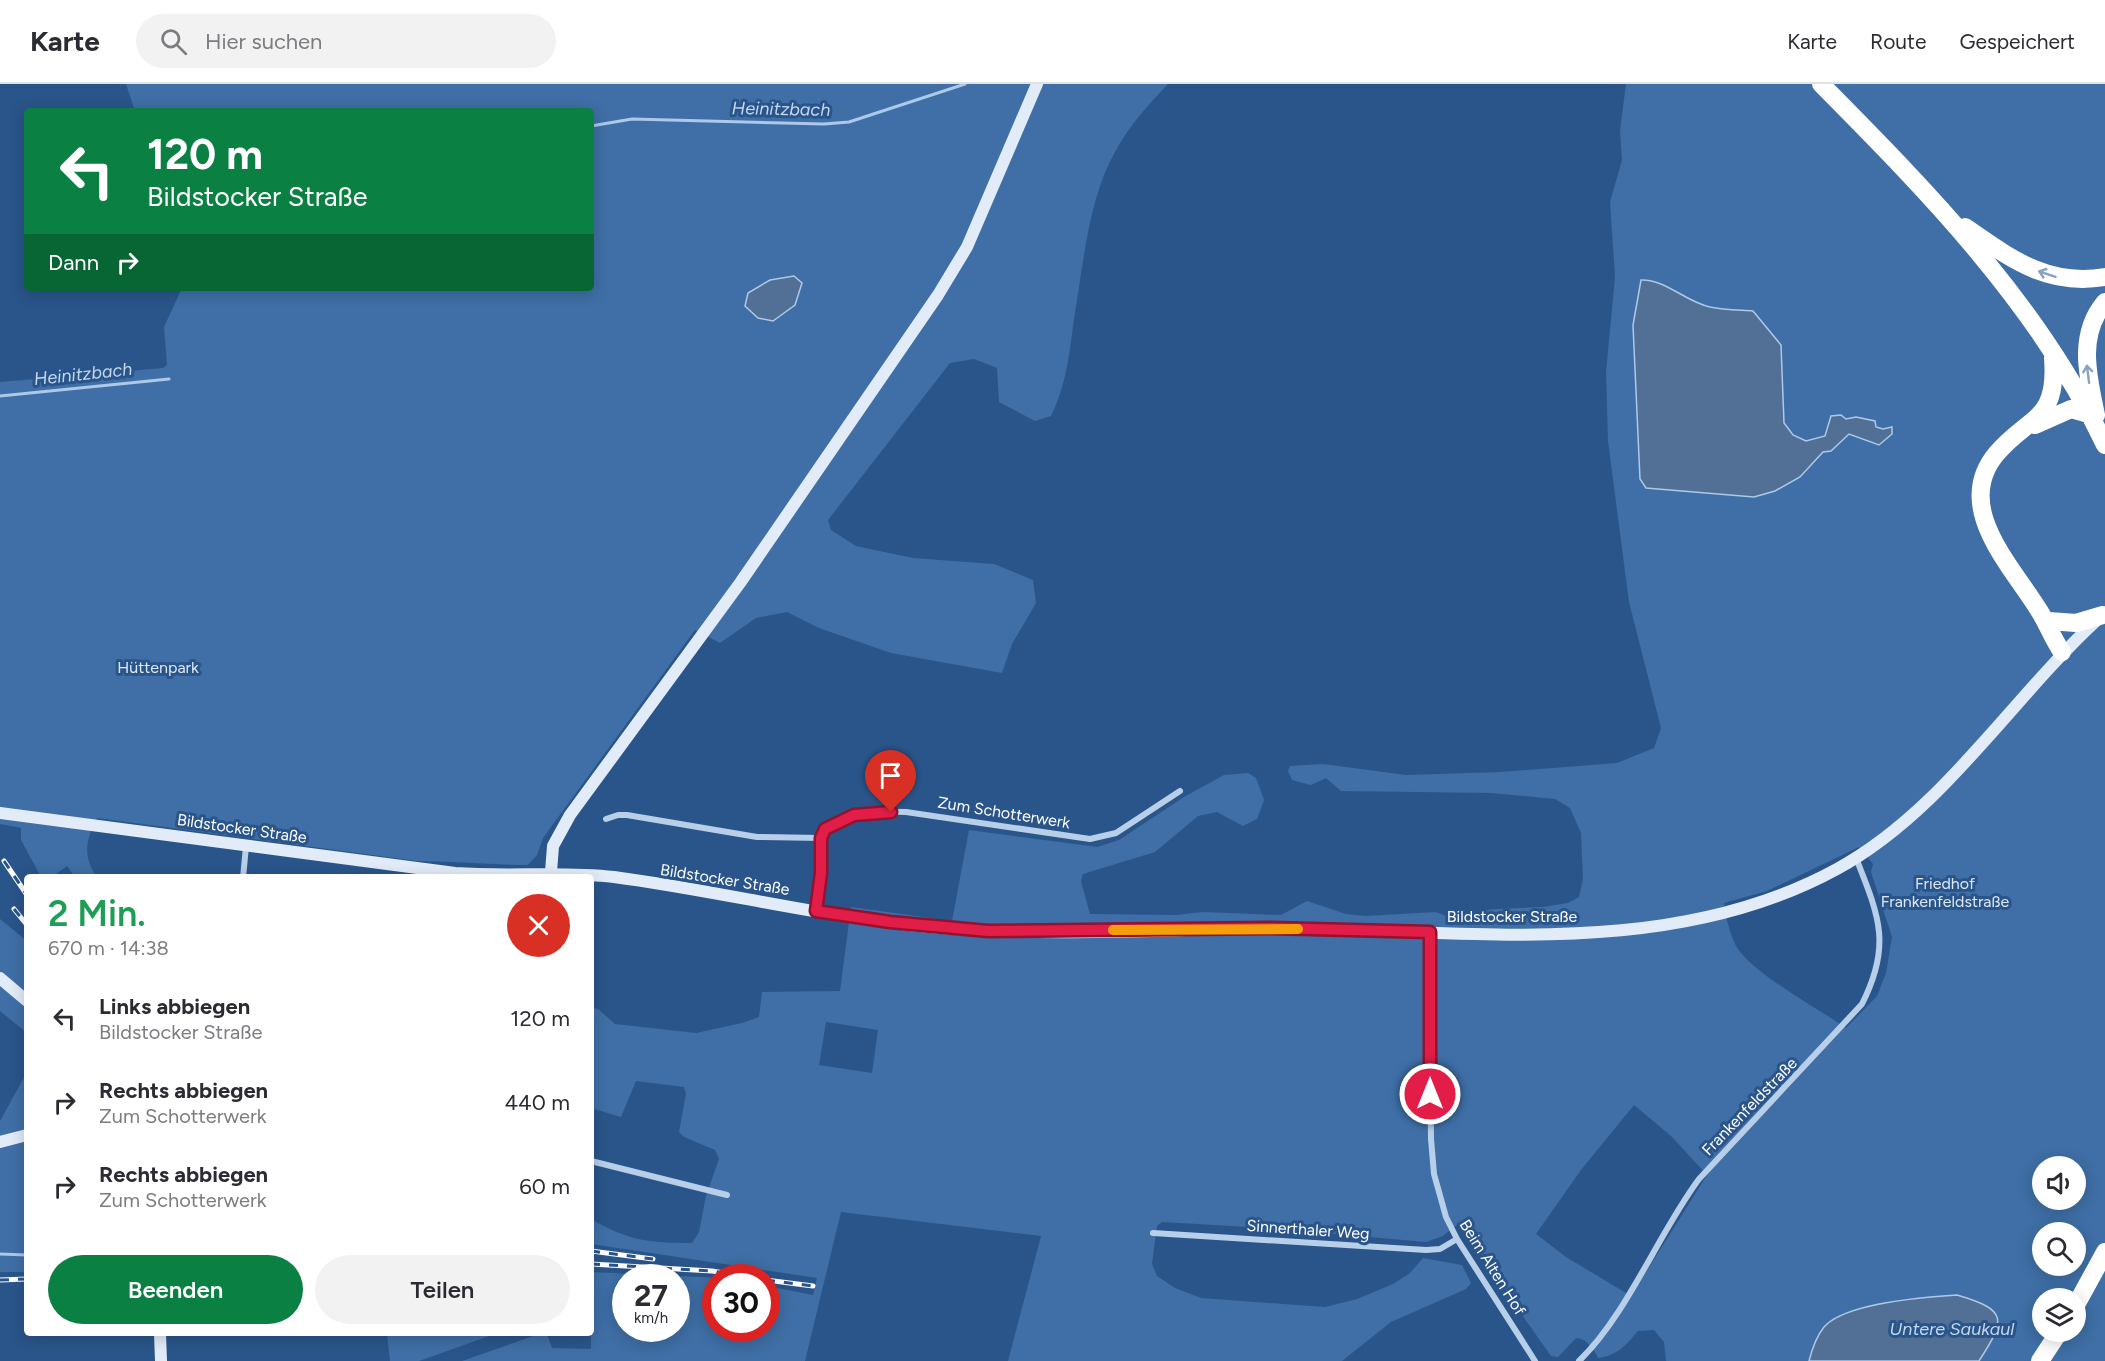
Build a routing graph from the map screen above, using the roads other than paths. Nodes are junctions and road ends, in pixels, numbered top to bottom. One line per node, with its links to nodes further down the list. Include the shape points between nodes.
1 (1037, 84): 19 (main road, via 967,247 938,295 740,583 570,815 553,846)
2 (1821, 84): 3 (highway)
3 (1943, 213): 4 (highway, one-way to 3, via 2071,280 2045,274 2002,253); 6 (highway, via 2016,300)
4 (2105, 277)
5 (2105, 302): 9 (highway, one-way to 5, via 2087,368 2087,347 2096,314)
6 (2053, 353): 7 (highway); 8 (highway, via 2054,391)
7 (2089, 414): 8 (highway, via 2071,409); 9 (highway)
8 (2028, 427): 11 (highway, via 1990,462 1982,485 1982,508 1996,548)
9 (2102, 438)
10 (2104, 614): 11 (highway, via 2076,623); 12 (main road, Bildstocker Straße)
11 (2045, 617): 12 (highway)
12 (2066, 649): 18 (main road, Bildstocker Straße, via 1943,787)
13 (1180, 791): 16 (street, Zum Schotterwerk, via 1116,833 1096,838 875,811 836,822 825,829)
14 (0, 813): 17 (main road, Bildstocker Straße)
15 (606, 819): 16 (street, via 618,814 757,837)
16 (821, 838): 25 (street)
17 (246, 845): 20 (street); 21 (main road, Bildstocker Straße)
18 (1856, 858): 26 (main road, Bildstocker Straße, via 1783,893 1672,926 1602,932); 41 (street, Frankenfeldstraße, via 1881,942 1877,970 1862,1004 1705,1172 1680,1205 1605,1331)
19 (551, 872): 22 (main road, Bildstocker Straße); 23 (main road, Bildstocker Straße)
20 (243, 874)
21 (467, 874)
22 (520, 874)
23 (574, 874)
24 (594, 876): 25 (main road, Bildstocker Straße)
25 (816, 911): 26 (main road, Bildstocker Straße, via 988,931 1271,928)
26 (1430, 932): 34 (street, Beim Alten Hof, via 1432,1150 1440,1198)
27 (0, 978): 28 (main road)
28 (24, 998)
29 (24, 1136): 30 (main road)
30 (0, 1142)
31 (594, 1162): 32 (street)
32 (727, 1195)
33 (1153, 1233): 34 (street, Sinnerthaler Weg, via 1426,1250 1440,1249)
34 (1457, 1239): 40 (street, Beim Alten Hof)
35 (2105, 1252): 36 (highway)
36 (2085, 1288)
37 (160, 1336): 39 (main road)
38 (2053, 1342): 42 (highway)
39 (161, 1361)
40 (1535, 1361)
41 (1579, 1361)
42 (2040, 1361)

